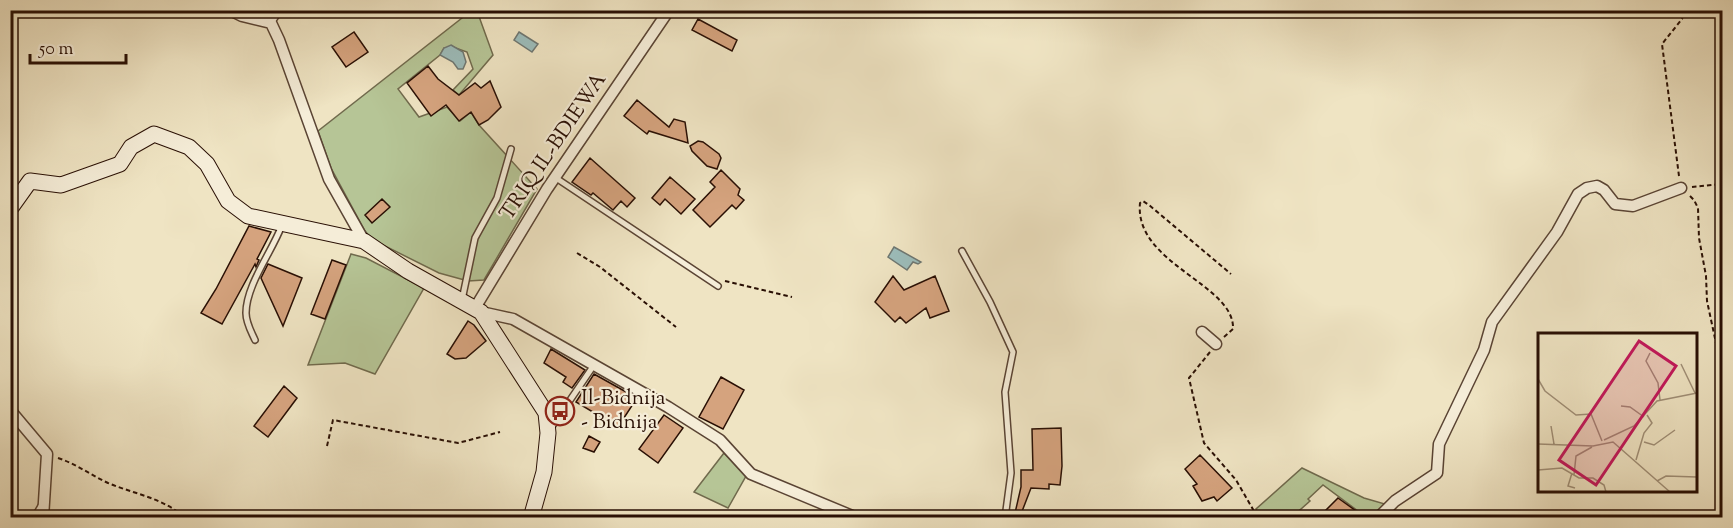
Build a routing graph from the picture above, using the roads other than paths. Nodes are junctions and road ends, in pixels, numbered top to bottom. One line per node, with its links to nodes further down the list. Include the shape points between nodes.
1 (230, 10): 4 (street)
2 (279, 10): 4 (lane)
3 (669, 10): 6 (street, TRIQ IL-BDIEWA)
4 (271, 23): 10 (street, via 329,178)
5 (511, 149): 13 (lane, via 497,198 475,238)
6 (556, 178): 12 (lane); 13 (street, TRIQ IL-BDIEWA)
7 (1681, 188): 26 (street, via 1633,206 1615,204 1597,186 1578,194 1557,232 1492,322 1484,350 1440,444 1437,473 1395,501)
8 (10, 209): 9 (street, via 30,181 61,185 120,164 131,147 154,134 189,147 207,164 228,201 248,216)
9 (282, 224): 10 (street); 15 (lane, via 249,298 246,312)
10 (364, 241): 13 (street)
11 (962, 251): 25 (lane, via 1013,352 1005,392 1011,473)
12 (718, 286)
13 (473, 307): 17 (street, via 513,319); 19 (street, via 546,412)
14 (1202, 332): 16 (street)
15 (255, 340)
16 (1216, 344)
17 (594, 365): 19 (lane); 24 (street, via 720,440 751,474)
18 (10, 410): 20 (street, via 47,454)
19 (548, 433): 23 (street, via 544,472)
20 (42, 505): 21 (lane); 22 (street)
21 (34, 518)
22 (43, 518)
23 (531, 518)
24 (857, 518)
25 (1005, 518)
26 (1378, 518)

